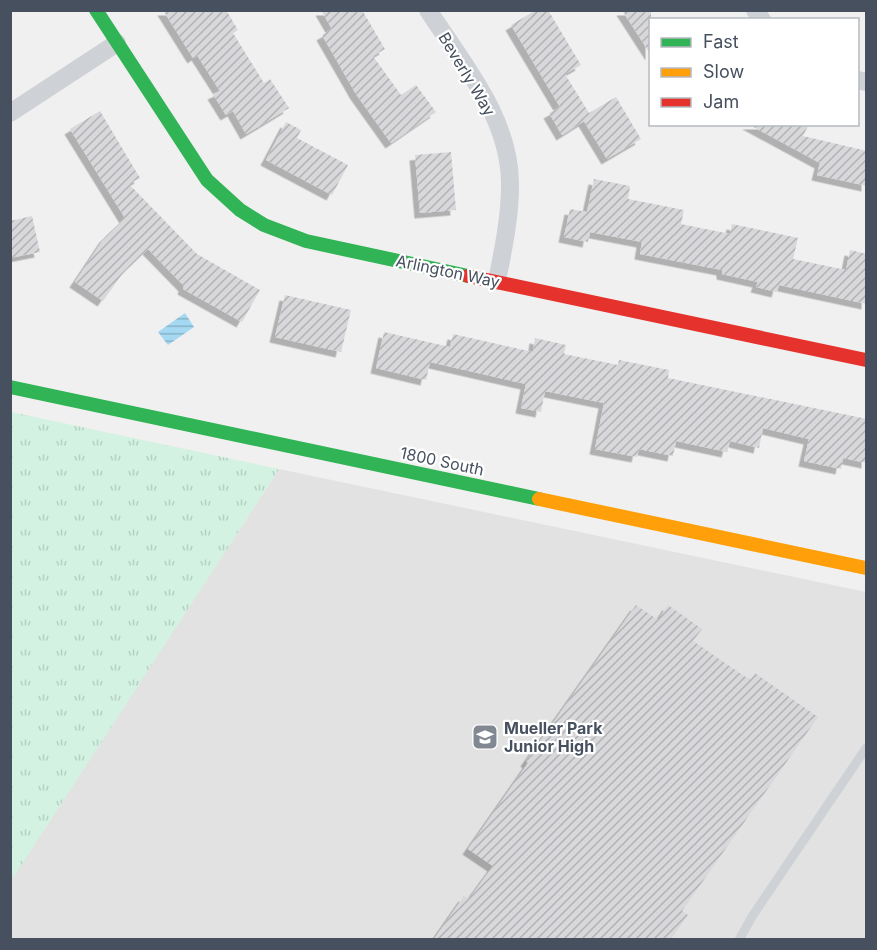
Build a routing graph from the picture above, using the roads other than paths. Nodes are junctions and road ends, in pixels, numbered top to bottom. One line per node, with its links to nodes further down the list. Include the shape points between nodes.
1 (96, 10): 3 (street, Arlington Way)
2 (428, 10): 5 (street, Beverly Way, via 486,100 507,154 510,212)
3 (117, 43): 4 (street); 5 (street, Arlington Way, via 207,180 242,212 283,234 306,241)
4 (10, 113)
5 (497, 281): 6 (street, Arlington Way)
6 (867, 360)
7 (10, 387): 8 (street, 1800 South)
8 (867, 568)
9 (867, 748): 10 (lane)
10 (739, 939)

